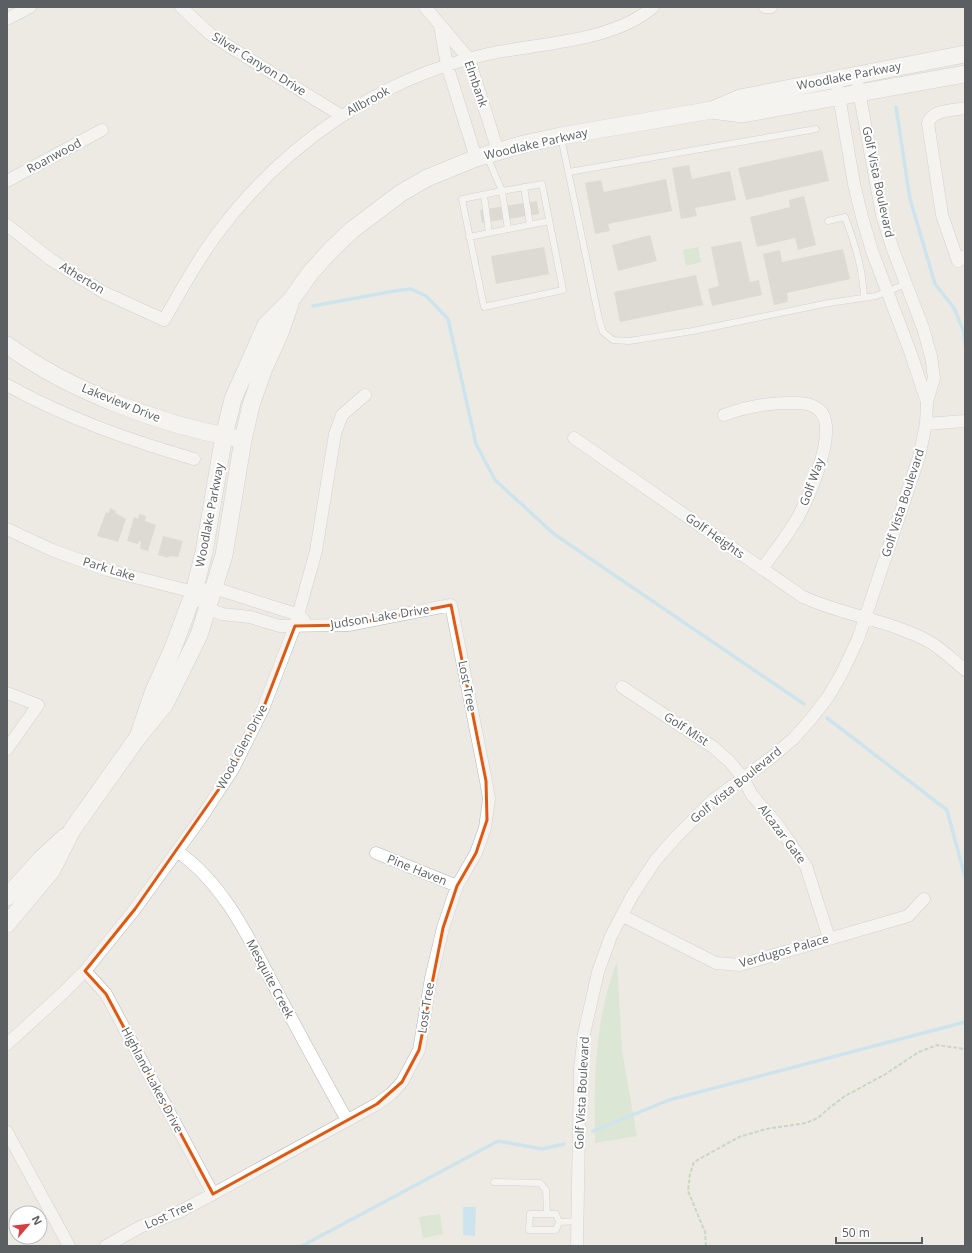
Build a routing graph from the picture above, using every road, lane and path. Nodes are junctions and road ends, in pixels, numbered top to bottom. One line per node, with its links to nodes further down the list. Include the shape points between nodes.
1 (30, 7): 5 (street)
2 (181, 7): 17 (street, Silver Canyon Drive, via 210,34)
3 (425, 7): 6 (street, Elmbank)
4 (653, 7): 8 (street, Allbrook, via 634,21 606,33)
5 (7, 19)
6 (440, 25): 8 (street, Elmbank); 9 (street, Elmbank)
7 (965, 54): 11 (street, Woodlake Parkway)
8 (469, 59): 9 (street, Allbrook); 21 (street, Elmbank)
9 (447, 65): 17 (street, Allbrook, via 399,84); 21 (street, Elmbank)
10 (965, 74): 13 (street, Woodlake Parkway)
11 (856, 75): 12 (street, Woodlake Parkway); 13 (street, Golf Vista Boulevard)
12 (836, 79): 14 (street, Golf Vista Boulevard); 16 (street, Woodlake Parkway, via 740,98)
13 (859, 94): 14 (street, Woodlake Parkway); 35 (street, Golf Vista Boulevard, via 882,215)
14 (839, 97): 16 (street, Woodlake Parkway, via 742,114); 36 (street, Golf Vista Boulevard, via 862,217)
15 (965, 108): 34 (street, via 936,113 930,117 928,123 942,215 958,261)
16 (712, 110): 20 (street, Woodlake Parkway)
17 (342, 116): 39 (street, Allbrook, via 297,148 244,200 216,235)
18 (816, 129): 22 (lane)
19 (102, 130): 23 (street, Roanwood)
20 (561, 136): 21 (street, Woodlake Parkway); 22 (lane)
21 (487, 155): 25 (lane); 38 (street, Woodlake Parkway, via 427,178 378,209 331,250)
22 (568, 172): 37 (lane, via 599,319 603,332 613,340 629,341)
23 (7, 181)
24 (524, 188): 25 (lane); 27 (lane, via 542,184); 30 (lane)
25 (502, 191): 26 (lane); 31 (lane)
26 (484, 195): 32 (lane); 33 (lane, via 462,200)
27 (549, 221): 30 (lane); 33 (lane, via 563,290 484,307)
28 (828, 221): 37 (lane, via 845,217 863,276)
29 (7, 225): 39 (street, Atherton, via 50,259 103,292)
30 (530, 225): 31 (lane)
31 (508, 229): 32 (lane)
32 (489, 233): 33 (lane)
33 (470, 237)
34 (965, 256)
35 (906, 284): 36 (lane); 43 (street, Golf Vista Boulevard, via 924,328 931,356 934,378)
36 (888, 292): 37 (lane); 43 (street, Golf Vista Boulevard)
37 (864, 298)
38 (291, 300): 47 (street, Woodlake Parkway, via 263,331 233,400); 49 (street, Woodlake Parkway, via 262,375)
39 (164, 320)
40 (7, 345): 47 (street, Lakeview Drive, via 81,389 164,420)
41 (7, 385): 50 (street, via 101,430)
42 (365, 395): 60 (street, Wood Glen Drive, via 342,415 335,434 316,551)
43 (927, 402): 46 (street, Golf Vista Boulevard)
44 (724, 415): 52 (street, Golf Way, via 747,406 804,403 819,409 826,422 827,438 811,490 798,517)
45 (962, 421): 46 (street)
46 (926, 424): 59 (street, Golf Vista Boulevard, via 919,457)
47 (224, 436): 49 (street, Lakeview Drive); 54 (street, Woodlake Parkway, via 204,552)
48 (574, 438): 52 (street, Golf Heights)
49 (243, 440): 53 (street, Woodlake Parkway, via 224,555)
50 (194, 459)
51 (7, 529): 54 (street, Park Lake, via 52,550 107,570)
52 (762, 569): 59 (street, Golf Heights, via 803,596)
53 (214, 588): 54 (street, Park Lake); 55 (street, Judson Lake Drive); 57 (street, Woodlake Parkway)
54 (194, 592): 57 (street); 64 (street, Woodlake Parkway)
55 (254, 600): 58 (street); 60 (street, Judson Lake Drive)
56 (451, 605): 60 (street, Judson Lake Drive, via 330,627 310,625); 70 (street, Lost Tree, via 489,799 481,841)
57 (208, 610): 58 (street, Judson Lake Drive); 64 (street, Woodlake Parkway, via 199,635 165,704)
58 (250, 617): 60 (street, Judson Lake Drive, via 280,626)
59 (864, 619): 61 (street, Golf Heights, via 929,641); 66 (street, Golf Vista Boulevard, via 842,673 828,697 811,719 772,757)
60 (297, 620): 68 (street, Wood Glen Drive, via 263,710 236,763)
61 (965, 670)
62 (622, 687): 66 (street, Golf Mist, via 714,747)
63 (7, 692): 65 (street, via 38,705)
64 (138, 737): 67 (street, Woodlake Parkway)
65 (7, 749)
66 (743, 778): 73 (street, Golf Vista Boulevard, via 695,817 655,862 632,896); 75 (street, Alcazar Gate, via 752,796 777,824 806,866)
67 (72, 830): 71 (street, Woodlake Parkway); 74 (street, Woodlake Parkway, via 52,870)
68 (177, 851): 76 (street, Wood Glen Drive); 79 (street, Mesquite Creek, via 206,877 232,911)
69 (376, 854): 70 (street, Pine Haven)
70 (457, 886): 79 (street, Lost Tree, via 436,953 419,1050 412,1066 391,1094)
71 (7, 896)
72 (924, 899): 75 (street, Verdugos Palace, via 908,916)
73 (623, 916): 75 (street, Verdugos Palace, via 716,964 740,965); 84 (street, Golf Vista Boulevard, via 611,936 598,972 584,1034 580,1069)
74 (7, 924)
75 (830, 938)
76 (85, 971): 77 (street, Wood Glen Drive); 82 (street, Highland Lakes Drive, via 106,994)
77 (7, 1044)
78 (965, 1048): 89 (path, via 937,1045 919,1052 845,1096 818,1118 806,1124 766,1129 739,1137 694,1162 688,1191 705,1232)
79 (347, 1120): 82 (street, Lost Tree)
80 (7, 1132): 86 (street)
81 (494, 1182): 83 (lane, via 540,1183 546,1190)
82 (213, 1194): 87 (street, Lost Tree, via 140,1227)
83 (547, 1214): 85 (lane, via 556,1214); 85 (lane, via 530,1214 530,1230 556,1230)
84 (578, 1221): 85 (lane); 88 (street, Golf Vista Boulevard)
85 (559, 1222)
86 (69, 1246)
87 (106, 1246)
88 (577, 1246)
89 (706, 1246)

